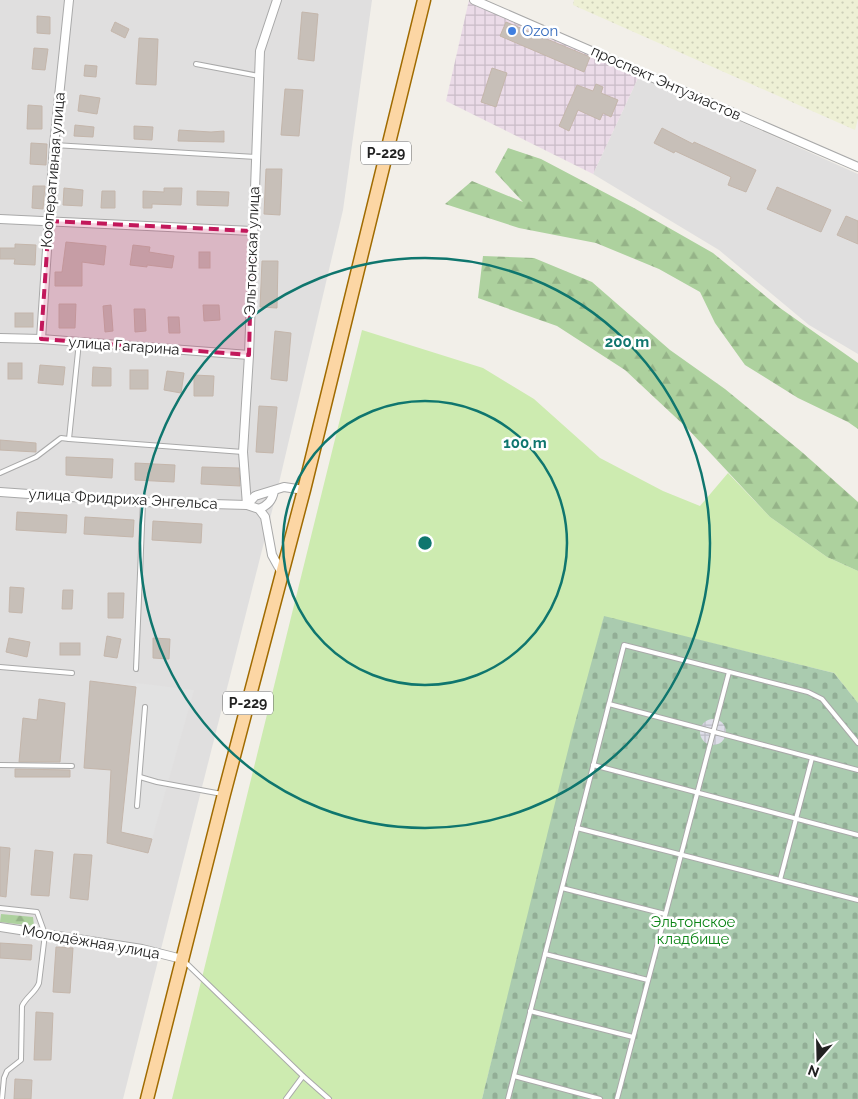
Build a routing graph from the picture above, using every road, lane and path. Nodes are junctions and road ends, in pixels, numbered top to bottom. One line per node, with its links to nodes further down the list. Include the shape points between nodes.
1 (69, 0): 7 (street, Кооперативная улица)
2 (277, 0): 6 (street, Эльтонская улица, via 260,51)
3 (424, 0): 20 (main road, Р-229)
4 (474, 0): 9 (street, проспект Энтузиастов)
5 (196, 64): 6 (lane)
6 (259, 76): 8 (street, Эльтонская улица)
7 (54, 145): 8 (lane); 11 (street, Кооперативная улица)
8 (256, 158): 12 (street, Эльтонская улица)
9 (858, 168)
10 (0, 219): 11 (street)
11 (49, 221): 12 (street); 14 (street, Кооперативная улица)
12 (252, 231): 16 (street, Эльтонская улица)
13 (0, 338): 14 (street, улица Гагарина)
14 (41, 339): 15 (street, улица Гагарина)
15 (79, 342): 16 (street, улица Гагарина); 17 (lane)
16 (249, 356): 18 (street, Эльтонская улица)
17 (69, 439): 18 (lane); 19 (lane, via 61,438 36,457)
18 (243, 452): 24 (street, Эльтонская улица)
19 (0, 473)
20 (304, 490): 21 (street, via 284,487); 26 (main road, Р-229)
21 (274, 491): 24 (street, via 255,496); 25 (street, via 270,502)
22 (0, 492): 23 (street, улица Фридриха Энгельса)
23 (143, 502): 24 (street, улица Фридриха Энгельса); 28 (lane)
24 (246, 505): 25 (street, улица Фридриха Энгельса)
25 (259, 509): 26 (street, via 265,517 272,555)
26 (282, 573): 42 (main road, Р-229)
27 (0, 667): 30 (lane)
28 (136, 669)
29 (729, 672): 31 (lane, via 624,645); 33 (lane); 34 (lane, via 814,694 822,699)
30 (72, 674)
31 (609, 704): 33 (lane); 37 (lane)
32 (146, 707): 40 (lane)
33 (713, 732): 35 (lane); 41 (lane)
34 (858, 743)
35 (812, 758): 39 (lane); 44 (lane)
36 (0, 764): 38 (lane)
37 (593, 765): 41 (lane); 45 (lane)
38 (72, 766)
39 (858, 770)
40 (140, 777): 42 (lane); 43 (lane)
41 (697, 792): 44 (lane); 47 (lane)
42 (224, 794): 56 (main road, Р-229)
43 (137, 806)
44 (796, 819): 46 (lane); 48 (lane)
45 (577, 828): 47 (lane); 49 (lane)
46 (858, 835)
47 (681, 855): 48 (lane); 52 (lane)
48 (780, 880): 50 (lane)
49 (562, 888): 52 (lane); 55 (lane)
50 (858, 900)
51 (0, 908): 54 (lane, via 37,912)
52 (665, 914): 57 (lane)
53 (0, 927): 54 (street, Молодёжная улица)
54 (45, 934): 56 (street, Молодёжная улица, via 142,949); 62 (lane, via 37,989 22,1006 21,1060 7,1071)
55 (545, 954): 57 (lane); 58 (lane)
56 (182, 959): 60 (lane); 63 (main road, Р-229)
57 (648, 980): 59 (lane)
58 (530, 1011): 59 (lane); 61 (lane)
59 (633, 1037): 68 (lane)
60 (303, 1076): 64 (lane); 65 (lane)
61 (514, 1076): 66 (lane); 67 (lane)
62 (2, 1099)
63 (147, 1099)
64 (286, 1099)
65 (329, 1099)
66 (508, 1099)
67 (600, 1099)
68 (616, 1099)

